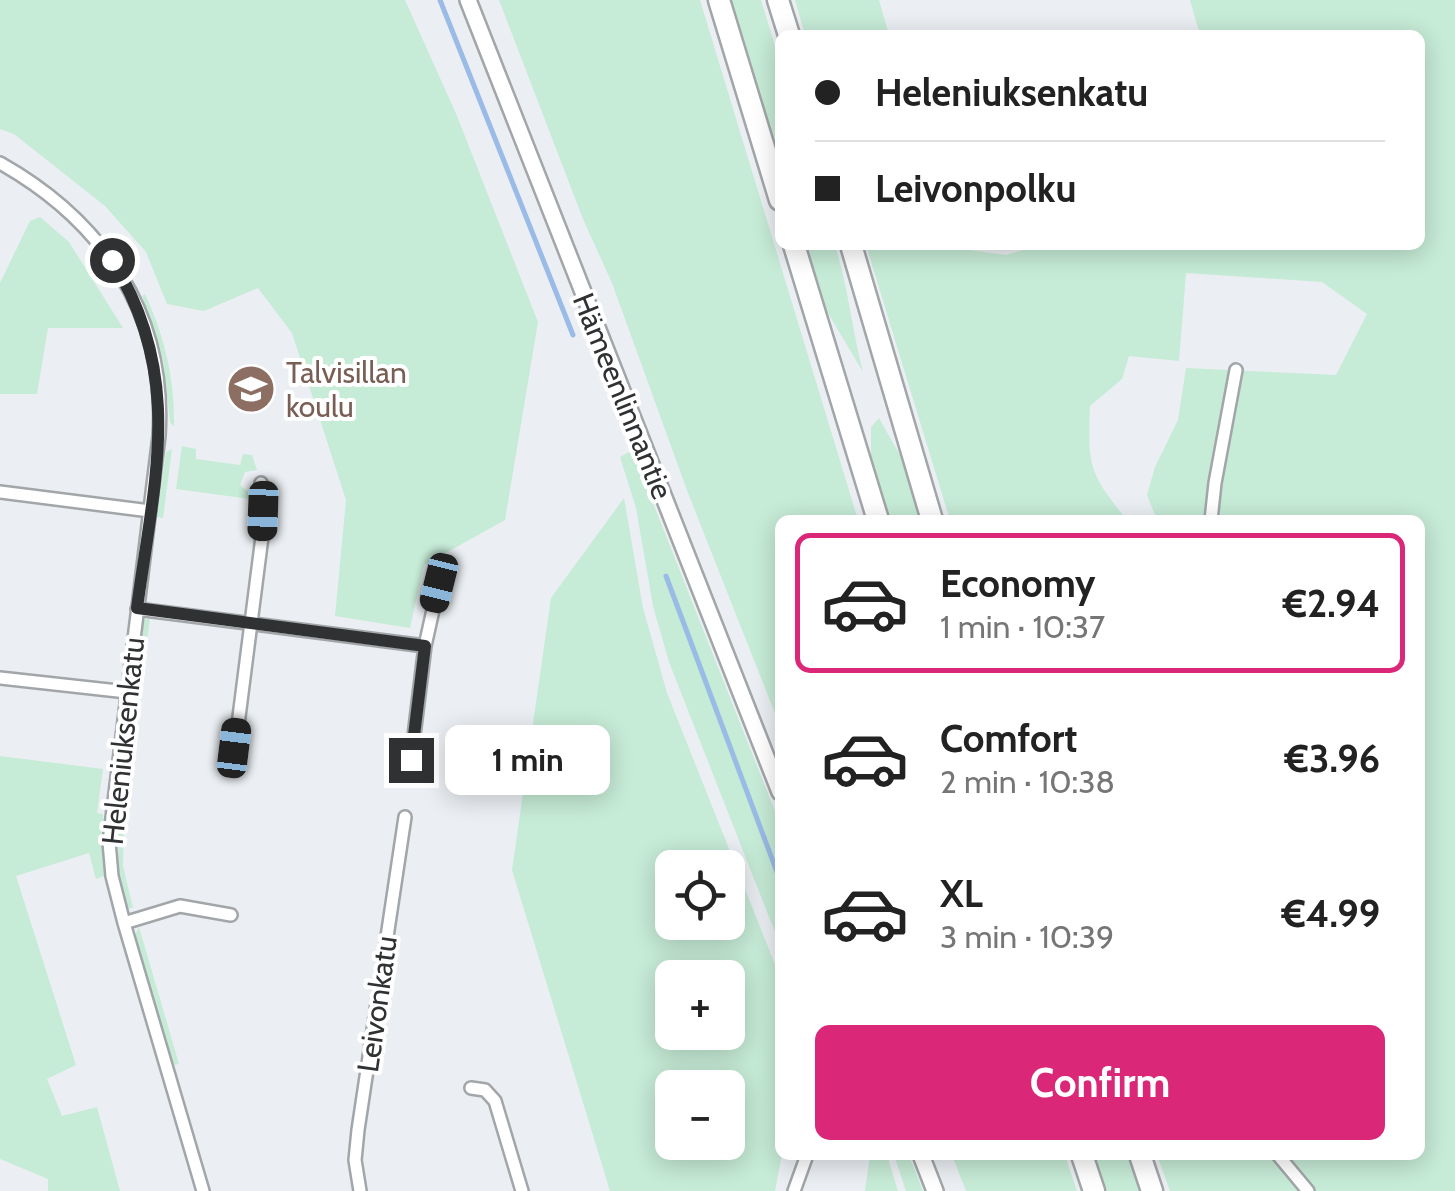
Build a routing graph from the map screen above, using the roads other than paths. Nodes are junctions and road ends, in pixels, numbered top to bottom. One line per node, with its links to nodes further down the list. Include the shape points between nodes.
1 (468, 0): 24 (main road, Hämeenlinnantie)
2 (719, 0): 6 (highway)
3 (778, 0): 4 (highway)
4 (787, 30)
5 (0, 163): 12 (street, Heleniuksenkatu, via 82,222 137,306 160,401)
6 (775, 184)
7 (796, 250): 13 (highway)
8 (852, 250): 14 (highway)
9 (1236, 370): 15 (street)
10 (261, 483): 18 (street, via 262,537)
11 (0, 492): 12 (street)
12 (150, 510): 17 (street, Heleniuksenkatu)
13 (876, 515)
14 (931, 515)
15 (1212, 515)
16 (439, 583): 19 (street)
17 (137, 608): 18 (street); 21 (street, Heleniuksenkatu)
18 (250, 624): 19 (street); 22 (street)
19 (425, 646): 23 (street)
20 (0, 678): 21 (street)
21 (127, 692): 27 (street, Heleniuksenkatu, via 109,842)
22 (234, 748)
23 (411, 760)
24 (775, 779)
25 (404, 817): 35 (street, Leivonkatu, via 358,1130)
26 (231, 915): 27 (street, via 180,906)
27 (124, 923): 34 (street, Heleniuksenkatu)
28 (471, 1088): 36 (street, via 496,1101)
29 (806, 1160): 37 (street)
30 (923, 1160): 38 (main road)
31 (1084, 1160): 39 (highway)
32 (1142, 1160): 40 (highway)
33 (1282, 1160): 41 (street)
34 (204, 1191)
35 (360, 1191)
36 (522, 1191)
37 (794, 1191)
38 (935, 1191)
39 (1094, 1191)
40 (1152, 1191)
41 (1308, 1191)

